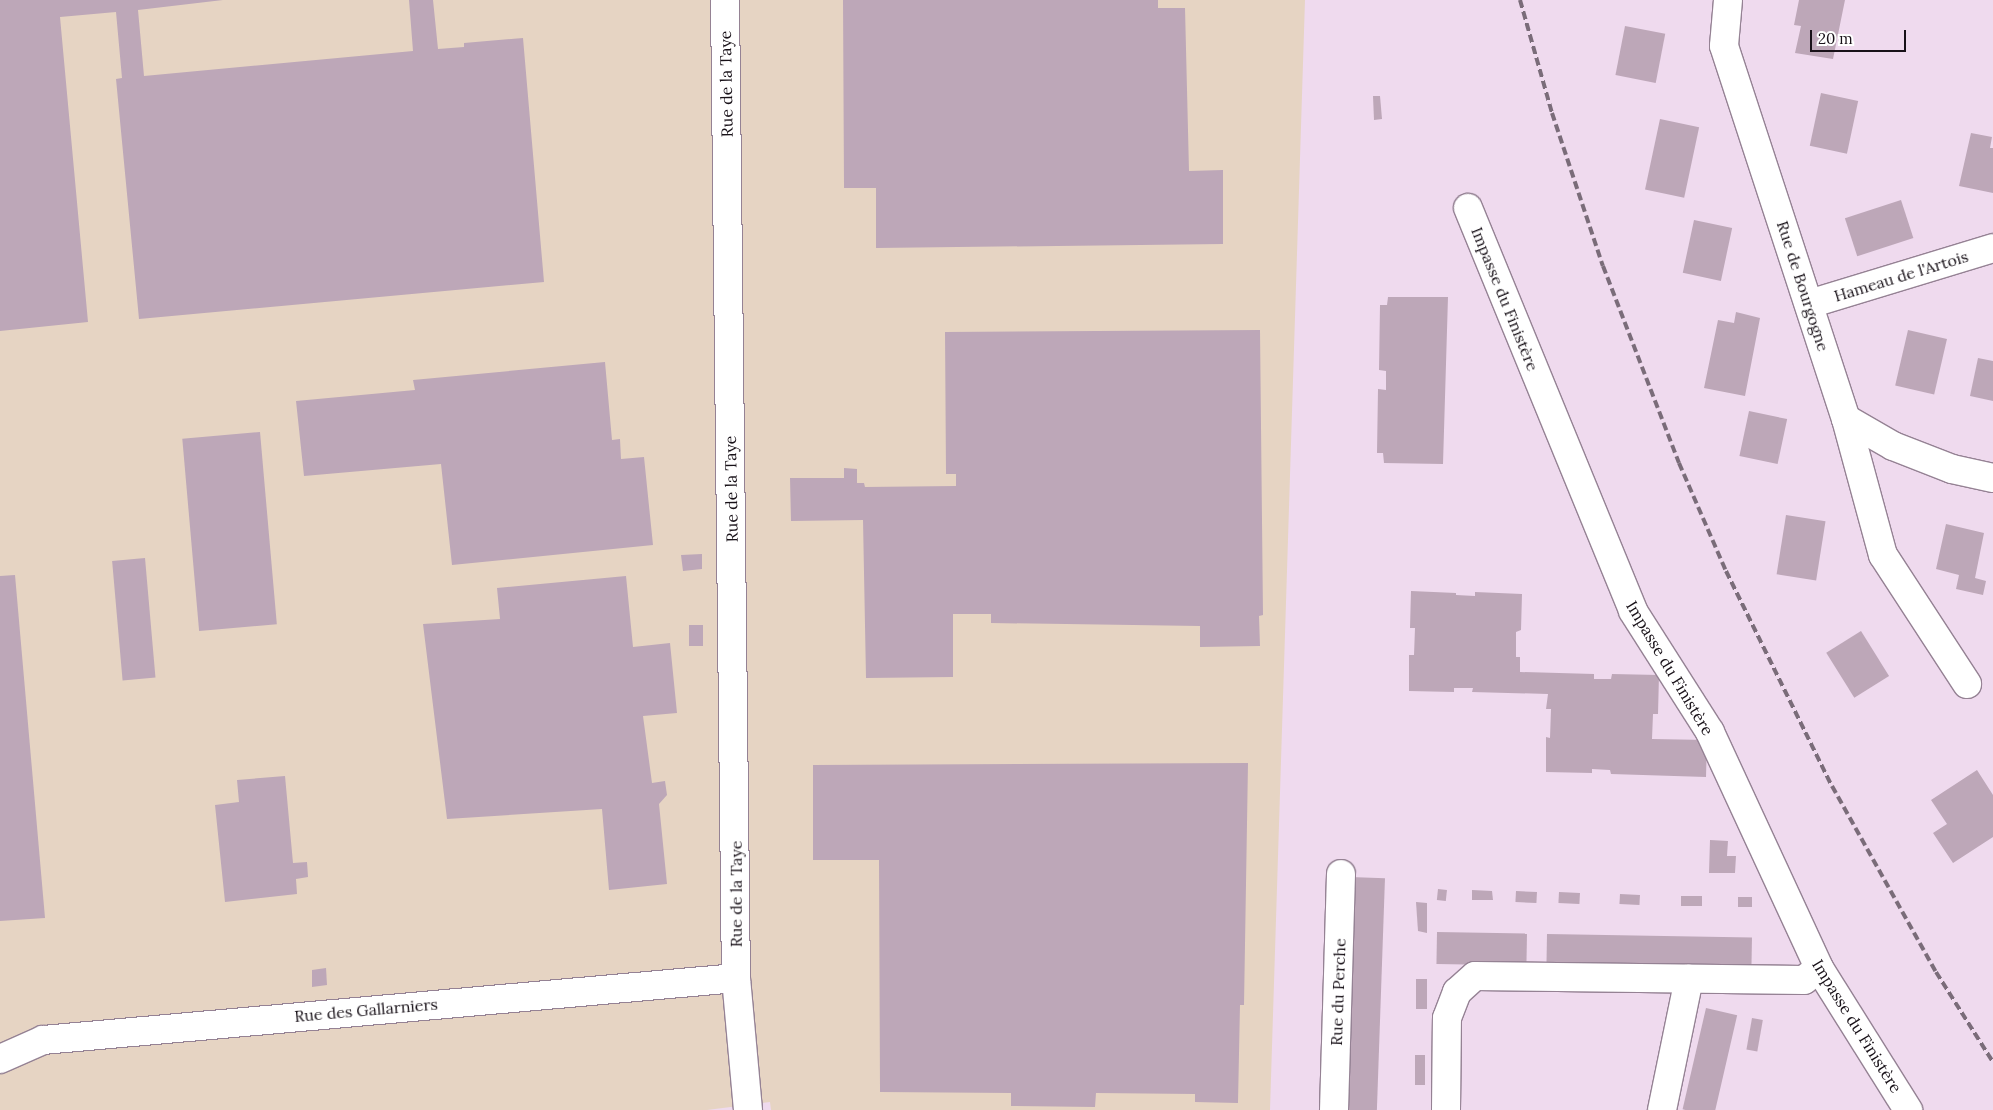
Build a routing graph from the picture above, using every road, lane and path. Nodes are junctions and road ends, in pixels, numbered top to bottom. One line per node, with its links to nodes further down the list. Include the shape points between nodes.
1 (725, 0): 11 (street, Rue de la Taye)
2 (1728, 0): 5 (street, Rue de Bourgogne, via 1724,46)
3 (1468, 208): 10 (street, Impasse du Finistère, via 1633,611 1710,732)
4 (1993, 248): 5 (street, Hameau de l'Artois)
5 (1809, 304): 6 (street, Rue de Bourgogne)
6 (1846, 419): 7 (street, via 1894,446 1952,469); 8 (street, Rue de Bourgogne, via 1882,554)
7 (1993, 478)
8 (1968, 684)
9 (1341, 874): 15 (street, Rue du Perche)
10 (1819, 968): 12 (street, via 1804,980); 18 (street, Impasse du Finistère)
11 (736, 978): 13 (street, Rue des Gallarniers, via 43,1040); 14 (street, Rue de la Taye)
12 (1689, 979): 16 (street, via 1475,976 1457,992 1447,1018); 17 (street)
13 (0, 1059)
14 (748, 1110)
15 (1334, 1110)
16 (1446, 1110)
17 (1662, 1110)
18 (1908, 1110)

